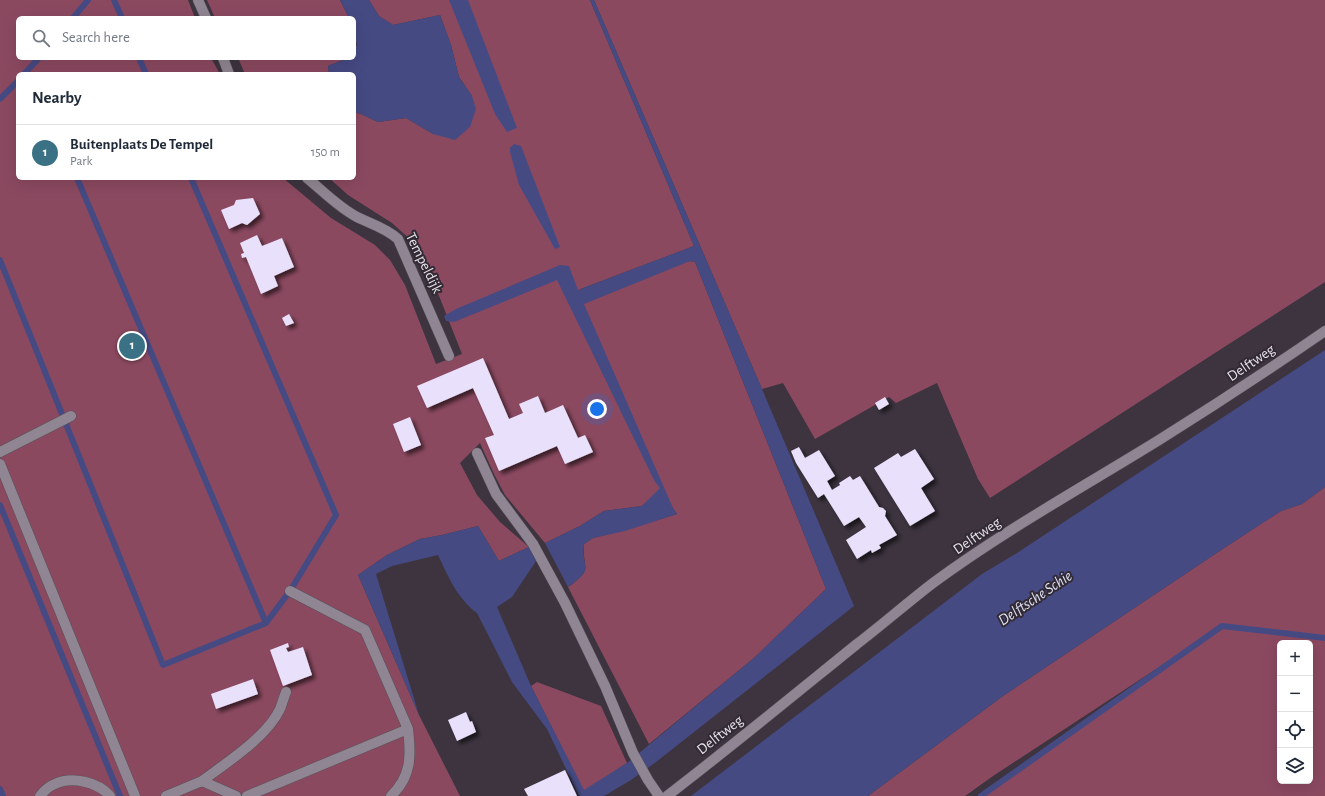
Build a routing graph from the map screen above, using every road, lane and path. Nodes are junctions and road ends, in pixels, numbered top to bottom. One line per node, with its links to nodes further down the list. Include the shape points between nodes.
1 (198, 0): 2 (street)
2 (205, 16)
3 (223, 60): 4 (street)
4 (228, 72)
5 (309, 180): 7 (street, Tempeldijk, via 342,208 398,238)
6 (1325, 331): 24 (street, Delftweg, via 1159,440 1022,524 933,584)
7 (449, 356)
8 (71, 416): 9 (street)
9 (0, 452)
10 (477, 453): 23 (street, via 496,494 533,544 605,686 633,753)
11 (0, 464): 18 (street)
12 (290, 591): 14 (street, via 365,630)
13 (286, 692): 15 (street, via 280,710 266,729 235,757)
14 (408, 729): 21 (street); 22 (street, via 408,771)
15 (202, 781): 19 (street); 20 (street)
16 (40, 796): 17 (street, via 54,784 64,781 86,782 98,786)
17 (110, 796)
18 (135, 796)
19 (166, 796)
20 (236, 796)
21 (247, 796)
22 (391, 796)
23 (659, 796)
24 (668, 796)

